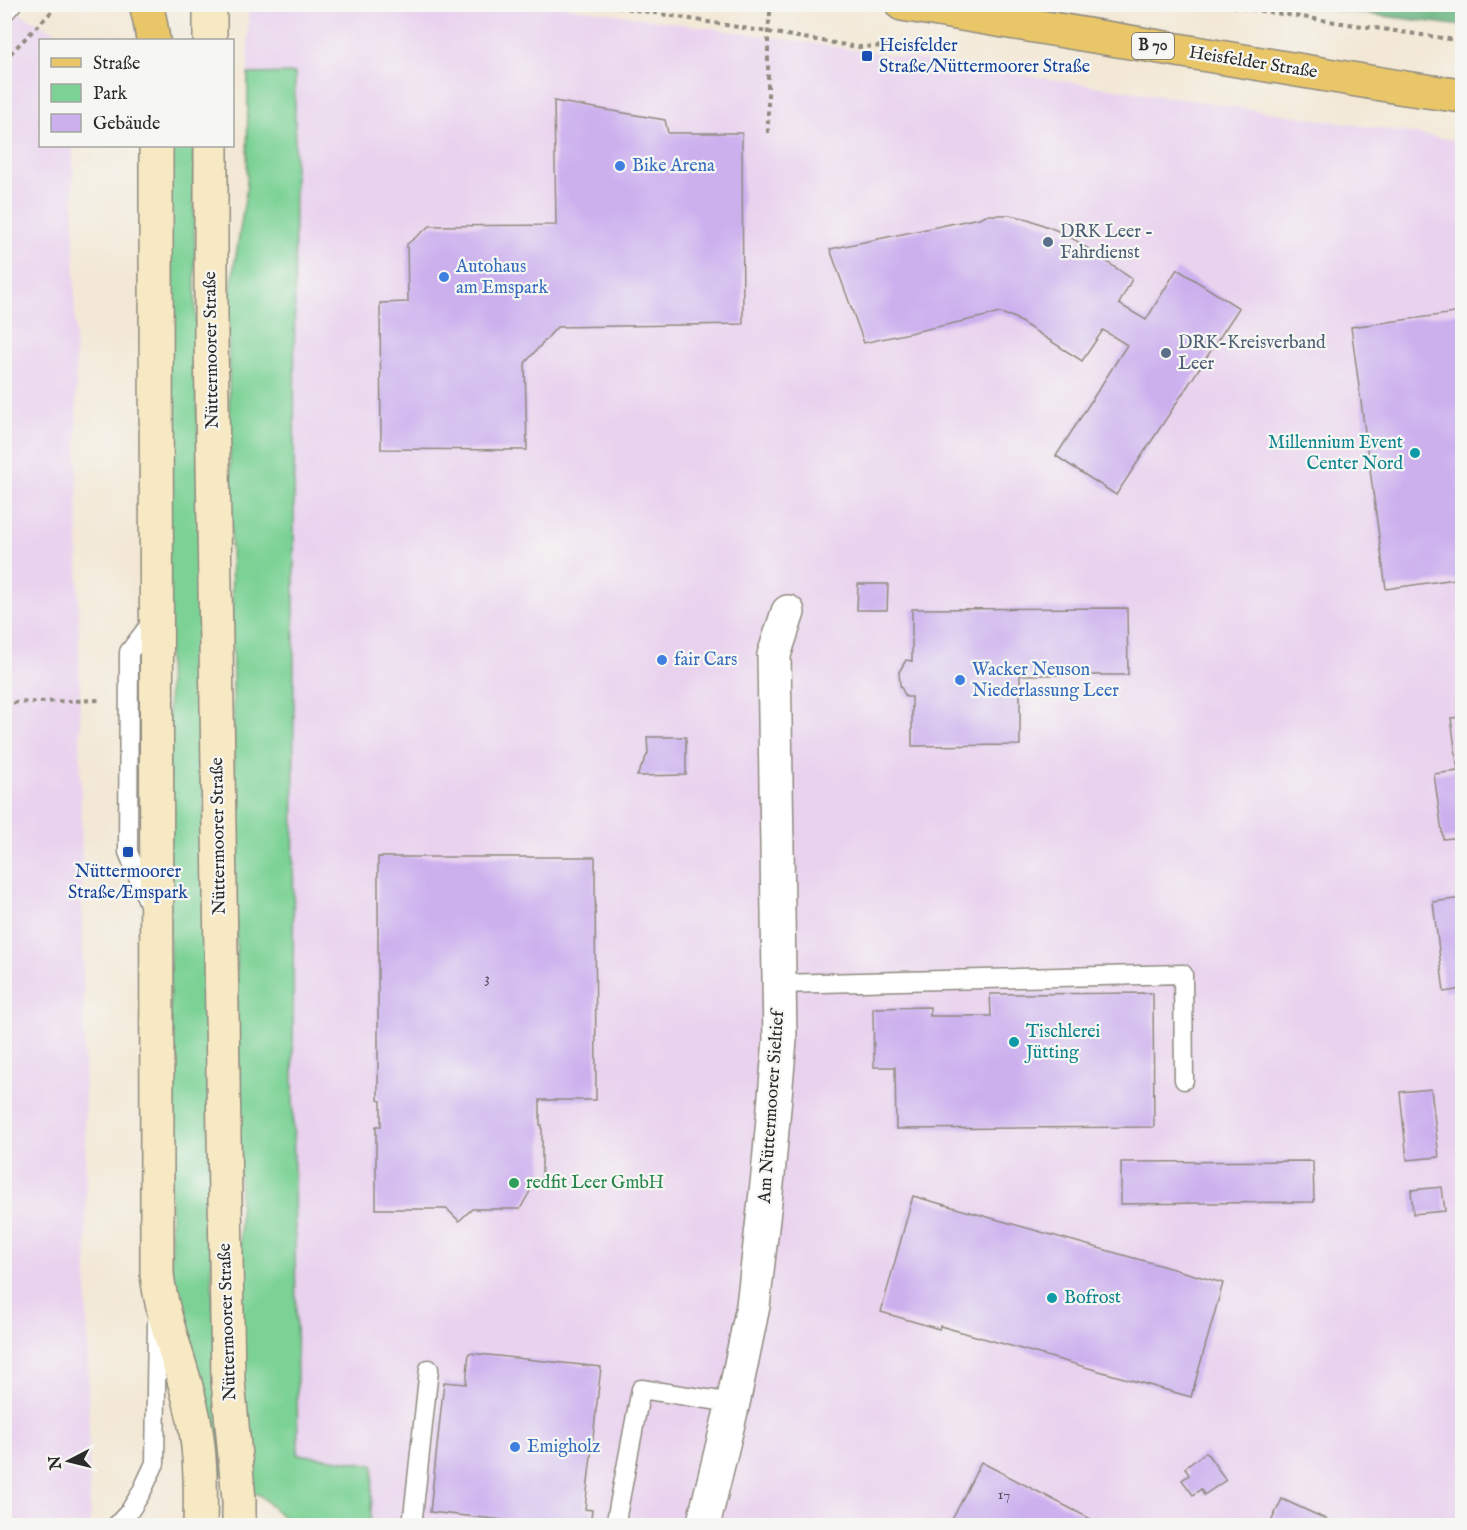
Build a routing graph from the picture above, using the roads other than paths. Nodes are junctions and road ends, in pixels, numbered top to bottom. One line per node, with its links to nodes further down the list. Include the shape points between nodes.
1 (12, 4): 6 (lane)
2 (146, 4): 7 (main road)
3 (157, 4): 8 (street)
4 (210, 4): 9 (street)
5 (902, 4): 10 (main road, Heisfelder Straße / B 70)
6 (4, 13)
7 (155, 39)
8 (155, 39)
9 (210, 39)
10 (1462, 96)
11 (156, 147): 16 (street)
12 (211, 147): 21 (street, Nüttermoorer Straße, via 228,1381)
13 (788, 612): 14 (street, Am Nüttermoorer Sieltief, via 774,655)
14 (779, 984): 15 (lane, via 1183,974); 18 (street, Am Nüttermoorer Sieltief, via 780,1040 768,1175 753,1306)
15 (1184, 1080)
16 (157, 1274): 19 (lane, via 156,1463 129,1512); 20 (street, via 164,1314 195,1424 201,1480)
17 (429, 1369): 22 (lane)
18 (733, 1403): 23 (lane, via 641,1389); 24 (street, Am Nüttermoorer Sieltief)
19 (116, 1526)
20 (200, 1526)
21 (239, 1526)
22 (412, 1526)
23 (615, 1526)
24 (703, 1526)

